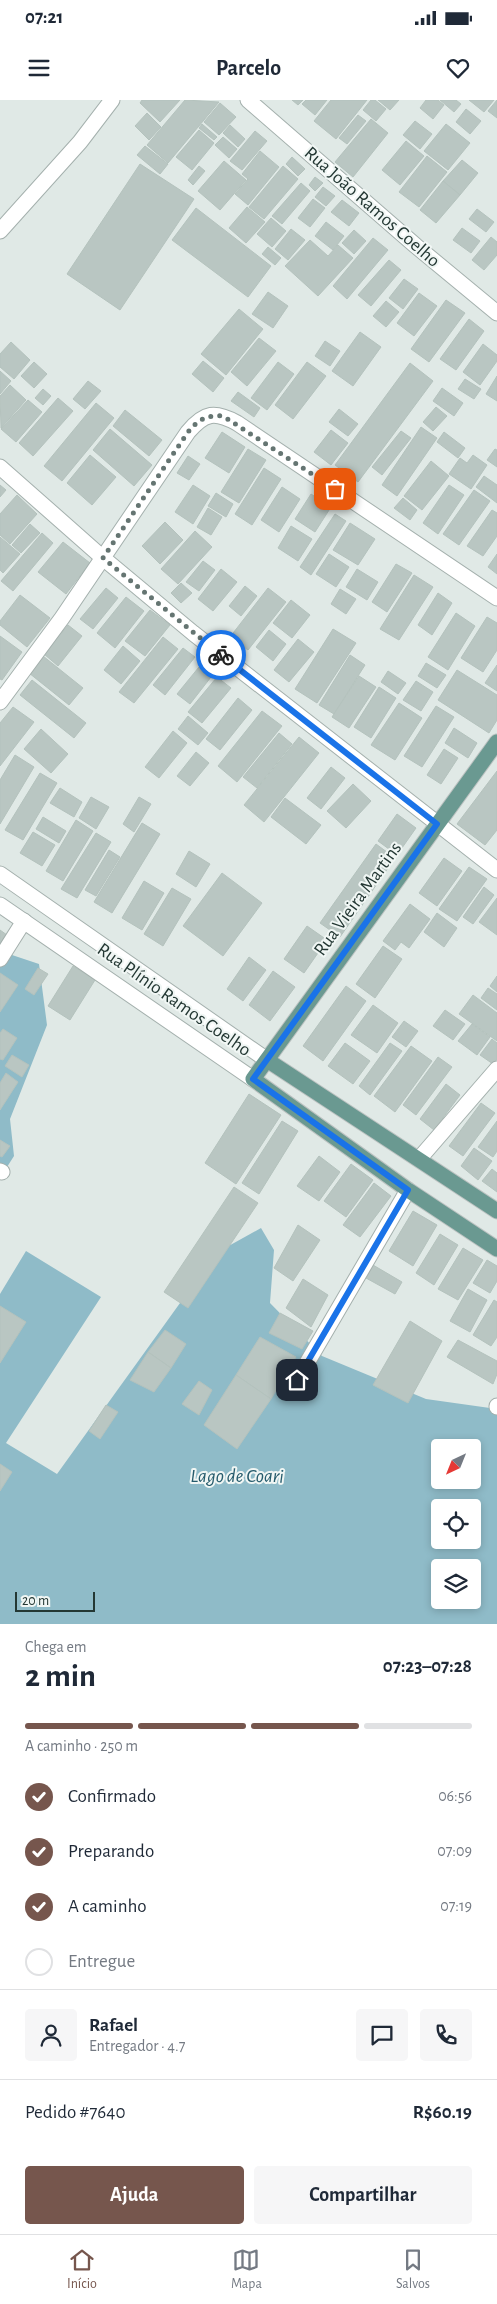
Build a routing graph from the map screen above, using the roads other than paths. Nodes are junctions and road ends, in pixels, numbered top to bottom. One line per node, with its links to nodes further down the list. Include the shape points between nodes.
1 (112, 100): 3 (street, via 80,142)
2 (248, 100): 4 (street, Rua João Ramos Coelho)
3 (0, 231)
4 (497, 313)
5 (0, 467): 6 (street)
6 (103, 558): 7 (street, via 199,420 210,415 223,416); 8 (street); 10 (street, via 193,633)
7 (497, 598)
8 (0, 702)
9 (497, 742): 10 (main road, Rua Vieira Martins)
10 (437, 824): 11 (street); 16 (main road, Rua Vieira Martins)
11 (497, 870)
12 (0, 874): 16 (street, Rua Plínio Ramos Coelho)
13 (0, 905): 14 (street, Rua Plínio Ramos Coelho)
14 (24, 921): 15 (street); 18 (street, Rua Plínio Ramos Coelho)
15 (0, 959)
16 (267, 1060): 18 (main road, Rua Vieira Martins); 19 (main road, Rua Plínio Ramos Coelho)
17 (497, 1069): 19 (street)
18 (253, 1079): 20 (main road, Rua Plínio Ramos Coelho)
19 (419, 1160): 21 (main road, Rua Plínio Ramos Coelho)
20 (408, 1190): 22 (main road, Rua Plínio Ramos Coelho); 23 (street)
21 (497, 1212)
22 (497, 1249)
23 (297, 1380)

